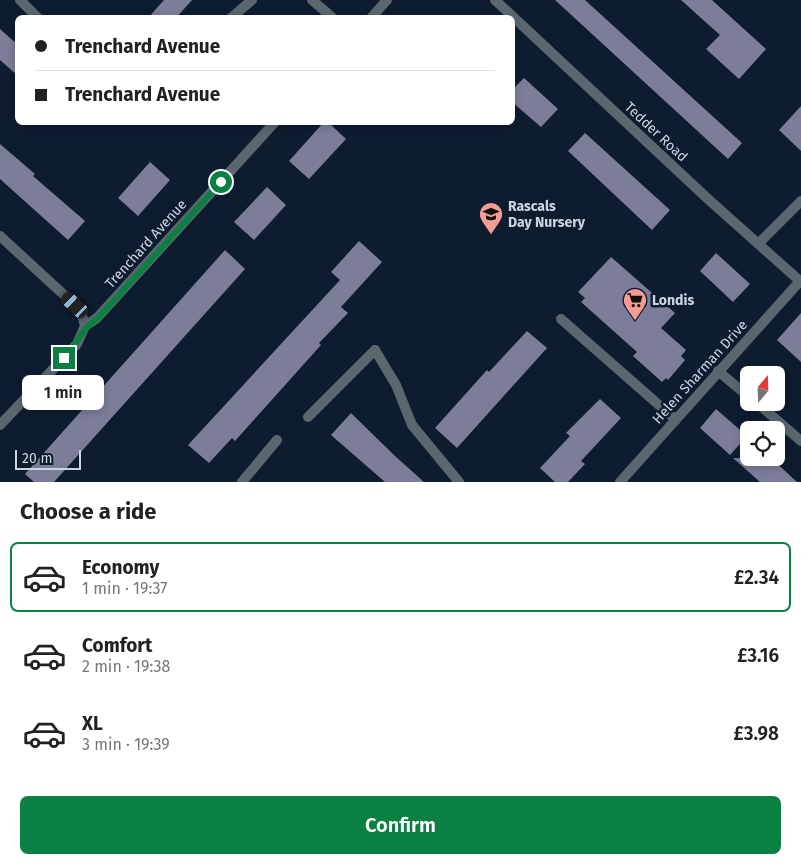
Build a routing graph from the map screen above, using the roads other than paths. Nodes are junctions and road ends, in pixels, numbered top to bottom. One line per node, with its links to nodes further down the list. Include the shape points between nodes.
1 (20, 0): 6 (street)
2 (252, 0): 7 (street)
3 (312, 0): 8 (street)
4 (387, 0): 9 (street)
5 (495, 0): 10 (street, Tedder Road)
6 (35, 15)
7 (234, 15)
8 (330, 15)
9 (374, 15)
10 (511, 15)
11 (515, 19): 15 (street, Tedder Road)
12 (271, 125): 18 (street, Trenchard Avenue, via 98,318)
13 (801, 201): 15 (street)
14 (0, 236): 18 (street, via 75,305)
15 (759, 243): 16 (street, Tedder Road)
16 (800, 282): 19 (street, Helen Sharman Drive)
17 (561, 319): 23 (street)
18 (85, 326): 24 (street, Trenchard Avenue, via 77,344)
19 (718, 371): 20 (street); 23 (street, Helen Sharman Drive)
20 (740, 389)
21 (766, 411): 26 (street)
22 (308, 416): 28 (street, via 374,350 396,385 412,425)
23 (676, 420): 29 (street, Helen Sharman Drive)
24 (0, 426)
25 (277, 440): 27 (street)
26 (801, 441)
27 (242, 482)
28 (459, 482)
29 (620, 482)

